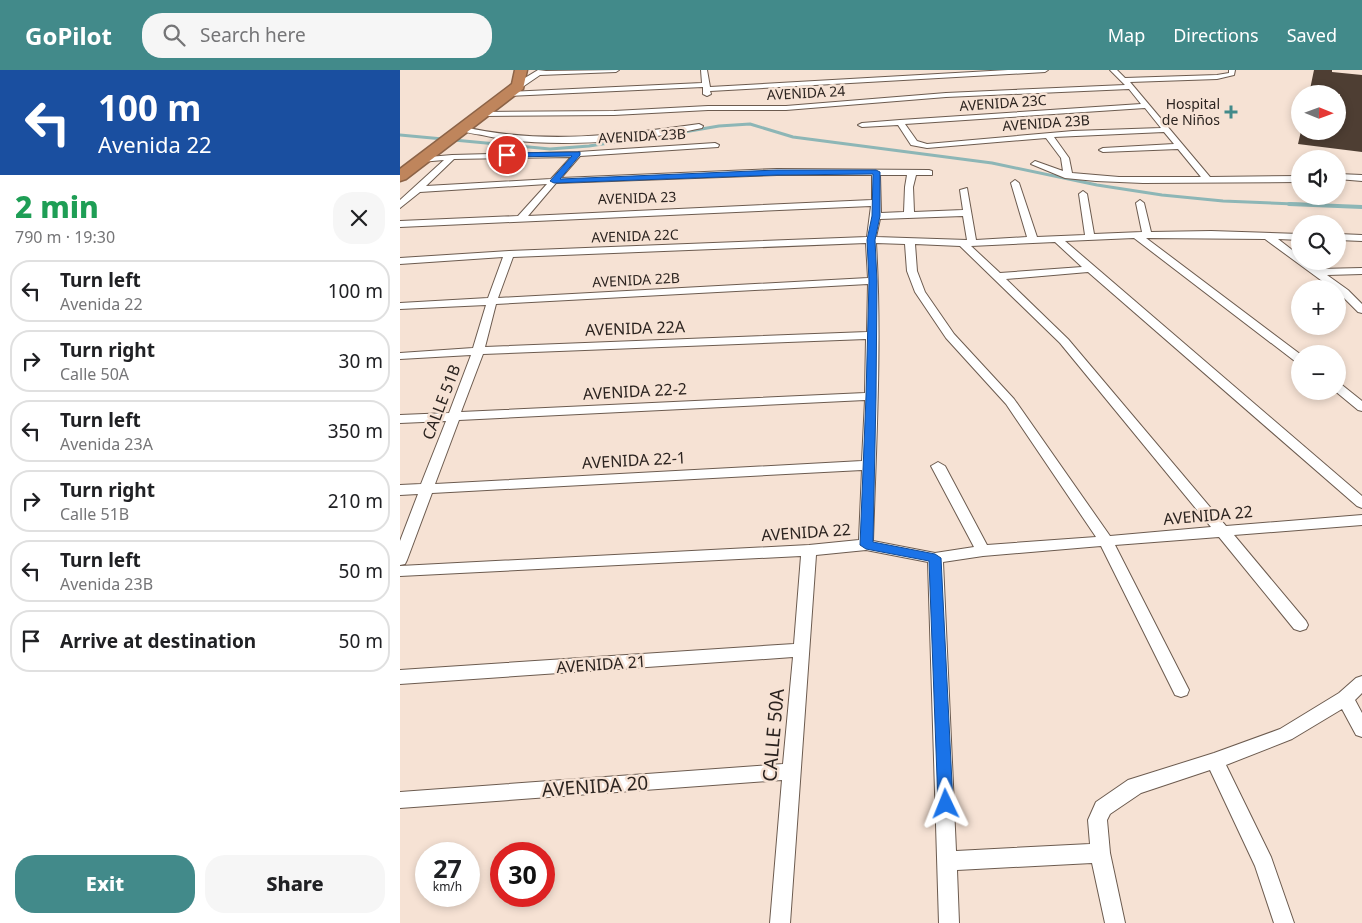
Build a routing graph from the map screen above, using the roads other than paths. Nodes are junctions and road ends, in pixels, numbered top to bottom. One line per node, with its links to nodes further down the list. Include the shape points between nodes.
1 (521, 70): 12 (highway)
2 (616, 70): 7 (street)
3 (704, 70): 10 (street)
4 (1044, 70): 8 (street)
5 (1114, 70): 9 (street)
6 (1232, 70): 9 (street, via 1232,74 1217,77)
7 (541, 71): 12 (street)
8 (915, 73): 10 (street)
9 (1124, 80): 11 (street)
10 (706, 87): 12 (street); 14 (street)
11 (1131, 87): 13 (street); 14 (street, AVENIDA 24, via 946,95 786,108)
12 (513, 90): 15 (highway)
13 (1146, 106): 16 (street, AVENIDA 23C); 20 (street)
14 (708, 108): 15 (street, AVENIDA 24)
15 (483, 114): 19 (highway)
16 (900, 122): 17 (street, AVENIDA 23C); 21 (street, AVENIDA 23B, via 914,143 927,146)
17 (862, 125)
18 (699, 126): 19 (street, via 579,140 516,138)
19 (464, 129): 22 (highway)
20 (1167, 130): 21 (street, AVENIDA 23B); 24 (street)
21 (1048, 135): 36 (street, via 1065,158)
22 (445, 141): 28 (highway); 29 (highway)
23 (715, 145): 26 (street, AVENIDA 23B)
24 (1180, 146): 25 (street); 40 (street)
25 (1104, 150)
26 (578, 154): 27 (street, AVENIDA 23B); 41 (street)
27 (452, 157): 29 (street, AVENIDA 23B); 43 (street)
28 (400, 158)
29 (420, 160): 30 (highway); 35 (highway)
30 (400, 162)
31 (1035, 164): 36 (street)
32 (876, 172): 33 (street); 41 (street, via 777,172); 46 (street)
33 (912, 172): 34 (street); 50 (street)
34 (929, 173)
35 (400, 176)
36 (1068, 176): 40 (street)
37 (1346, 177): 38 (street)
38 (1362, 178)
39 (1291, 179): 40 (street)
40 (1208, 180)
41 (554, 181): 43 (street); 52 (street)
42 (1015, 183): 63 (street)
43 (419, 189): 48 (street)
44 (964, 190): 49 (street)
45 (1083, 194): 59 (street)
46 (875, 203): 51 (street); 52 (street, AVENIDA 23)
47 (1140, 203): 54 (street)
48 (400, 205)
49 (968, 213): 50 (street); 65 (street)
50 (910, 214): 51 (street)
51 (876, 216): 62 (street)
52 (522, 217): 53 (street, AVENIDA 23)
53 (400, 224)
54 (1147, 235): 55 (street, AVENIDA 22C); 56 (street, AVENIDA 22C)
55 (1136, 236): 59 (street, AVENIDA 22C); 80 (street)
56 (1269, 237): 57 (street, AVENIDA 22C); 67 (street)
57 (1291, 237)
58 (1346, 237): 60 (street)
59 (1090, 238): 61 (street, AVENIDA 22C)
60 (1362, 238)
61 (1057, 239): 63 (street, AVENIDA 22C); 69 (street)
62 (871, 240): 64 (street, AVENIDA 22C); 66 (street, AVENIDA 22C); 74 (street)
63 (1033, 240): 65 (street, AVENIDA 22C)
64 (910, 241): 65 (street, AVENIDA 22C); 94 (street, via 912,271 920,292 950,336 1010,402)
65 (968, 243): 73 (street)
66 (510, 254): 68 (street, AVENIDA 22C); 75 (street, CALLE 51B)
67 (1291, 255)
68 (400, 261)
69 (1090, 269): 73 (street); 91 (street)
70 (1314, 270): 72 (street)
71 (1362, 271): 72 (street)
72 (1317, 272): 77 (street)
73 (999, 276): 93 (street, via 1064,341)
74 (873, 281): 75 (street, AVENIDA 22B); 78 (street)
75 (492, 301): 76 (street, AVENIDA 22B); 79 (street, CALLE 51B)
76 (400, 306)
77 (1361, 307)
78 (872, 334): 79 (street, AVENIDA 22A); 83 (street)
79 (478, 351): 81 (street, AVENIDA 22A); 85 (street, CALLE 51B)
80 (1291, 353)
81 (400, 356)
82 (1346, 394): 84 (street)
83 (871, 396): 85 (street, AVENIDA 22-2); 87 (street)
84 (1362, 407)
85 (454, 416): 86 (street, AVENIDA 22-2); 89 (street, CALLE 51B)
86 (400, 419)
87 (870, 464): 89 (street, AVENIDA 22-1); 95 (street)
88 (938, 466): 97 (street)
89 (425, 488): 90 (street, AVENIDA 22-1); 99 (street, CALLE 51B)
90 (400, 490)
91 (1362, 503)
92 (1362, 520): 93 (street, AVENIDA 22)
93 (1222, 531): 94 (street, AVENIDA 22); 101 (street)
94 (1106, 541): 97 (street, AVENIDA 22); 105 (street)
95 (866, 545): 96 (street, AVENIDA 22); 98 (street, AVENIDA 22)
96 (809, 550): 100 (street, AVENIDA 22); 102 (street, CALLE 50A)
97 (983, 551): 98 (street, AVENIDA 22)
98 (935, 558): 112 (street)
99 (400, 560)
100 (400, 571)
101 (1300, 625)
102 (801, 650): 103 (street, AVENIDA 21); 109 (street, CALLE 50A)
103 (400, 677)
104 (1362, 683): 106 (street)
105 (1181, 690)
106 (1346, 698): 107 (street); 108 (street, via 1286,734)
107 (1362, 730)
108 (1215, 761): 111 (street, via 1135,786 1103,808 1097,820); 116 (street, via 1264,864)
109 (791, 771): 110 (street, AVENIDA 20); 113 (street, CALLE 50A)
110 (400, 800)
111 (1100, 853): 112 (street); 115 (street)
112 (948, 861): 114 (street)
113 (780, 923)
114 (949, 923)
115 (1116, 923)
116 (1284, 923)

